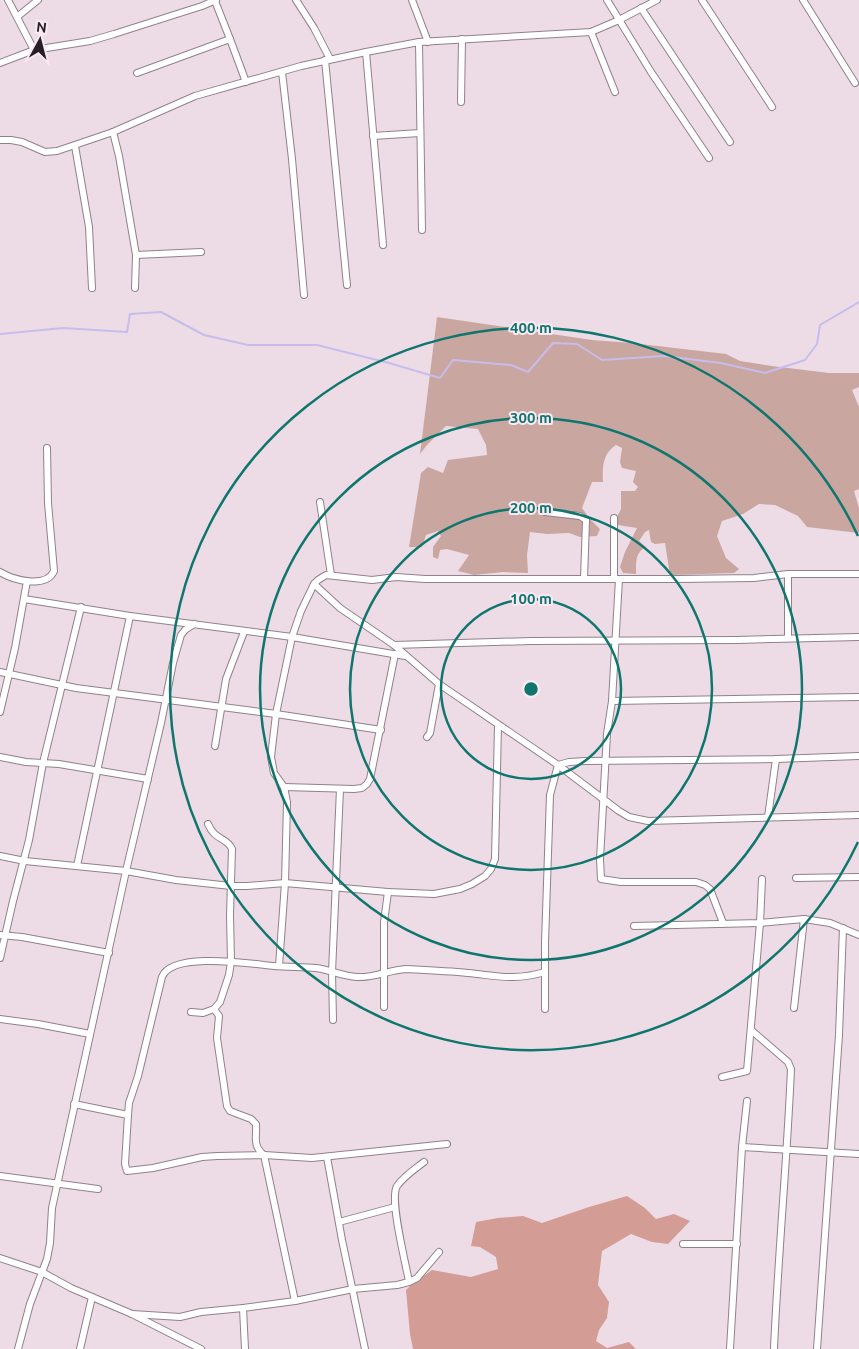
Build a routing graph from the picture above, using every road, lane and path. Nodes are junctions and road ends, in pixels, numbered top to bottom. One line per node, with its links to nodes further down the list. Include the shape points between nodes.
1 (8, 0): 11 (street)
2 (38, 0): 11 (street)
3 (216, 0): 14 (street); 18 (street, via 90,40)
4 (296, 0): 20 (street, via 314,28)
5 (412, 0): 17 (street)
6 (607, 0): 12 (street)
7 (657, 0): 10 (street)
8 (702, 0): 28 (street)
9 (803, 0): 25 (street)
10 (641, 8): 12 (street); 33 (street)
11 (17, 17): 18 (street)
12 (618, 20): 13 (street); 35 (street)
13 (592, 32): 15 (street); 26 (street)
14 (230, 39): 22 (street); 24 (street)
15 (462, 39): 17 (street); 27 (street)
16 (419, 42): 17 (street); 19 (street); 30 (street)
17 (428, 42)
18 (34, 50): 21 (street)
19 (366, 52): 20 (street); 31 (street)
20 (328, 60): 23 (street); 40 (street)
21 (0, 63)
22 (137, 72)
23 (282, 72): 24 (street); 43 (street)
24 (246, 82): 29 (street, via 185,100)
25 (855, 83)
26 (616, 92)
27 (461, 102)
28 (772, 107)
29 (113, 132): 34 (street); 39 (street)
30 (420, 133): 31 (street); 36 (street)
31 (373, 136): 37 (street)
32 (0, 140): 34 (street, via 22,142 45,152)
33 (730, 142)
34 (75, 146): 41 (street, via 89,227)
35 (709, 158)
36 (422, 230)
37 (383, 245)
38 (201, 252): 39 (street)
39 (136, 254): 42 (street)
40 (347, 285)
41 (92, 288)
42 (135, 288)
43 (304, 296)
44 (47, 448): 54 (street, via 54,571 48,578)
45 (320, 502): 49 (street)
46 (545, 512): 52 (street, via 580,516 586,520)
47 (614, 518): 53 (street)
48 (0, 572): 54 (street, via 9,578)
49 (332, 574): 52 (street, via 372,580 405,577); 55 (street)
50 (788, 574): 51 (street); 53 (street, via 754,578); 63 (street)
51 (859, 574)
52 (584, 579): 53 (street)
53 (617, 579): 64 (street)
54 (27, 581): 56 (street)
55 (314, 584): 61 (street); 65 (street, via 351,617)
56 (24, 599): 57 (street); 69 (street)
57 (81, 607): 58 (street); 71 (street)
58 (130, 616): 59 (street); 72 (street)
59 (194, 624): 60 (street); 74 (street, via 180,635)
60 (244, 632): 61 (street); 76 (street, via 226,679)
61 (292, 637): 66 (street); 78 (street)
62 (859, 637): 63 (street)
63 (788, 638): 64 (street)
64 (616, 640): 65 (street); 75 (street)
65 (394, 645): 67 (street)
66 (395, 654): 67 (street); 80 (street)
67 (407, 656): 70 (street)
68 (0, 672): 69 (street)
69 (9, 674): 71 (street); 77 (street)
70 (439, 684): 79 (street); 81 (street)
71 (61, 686): 72 (street); 87 (street)
72 (114, 693): 74 (street); 89 (street)
73 (859, 697): 75 (street)
74 (166, 700): 76 (street); 90 (street)
75 (612, 700): 86 (street)
76 (222, 707): 78 (street); 82 (street)
77 (0, 712)
78 (276, 714): 80 (street); 91 (street, via 271,757 274,773)
79 (498, 725): 88 (street); 107 (street, via 495,859 491,869 485,876 460,889 434,894)
80 (381, 730): 92 (street, via 367,784 362,788)
81 (427, 737)
82 (216, 746)
83 (859, 756): 85 (street)
84 (0, 758): 87 (street)
85 (776, 759): 86 (street); 95 (street)
86 (606, 760): 88 (street); 93 (street)
87 (43, 763): 89 (street); 98 (street)
88 (558, 765): 93 (street); 122 (street, via 550,795)
89 (96, 771): 90 (street); 99 (street)
90 (148, 779): 100 (street)
91 (284, 787): 92 (street); 104 (street, via 287,802)
92 (340, 789): 106 (street)
93 (604, 799): 95 (street, via 629,817 648,821); 109 (street, via 601,879 705,885 710,889)
94 (859, 815): 95 (street)
95 (768, 817)
96 (208, 824): 105 (street, via 215,835 228,842 232,849)
97 (0, 856): 98 (street)
98 (24, 861): 99 (street); 113 (street)
99 (77, 866): 100 (street)
100 (126, 871): 105 (street); 115 (street)
101 (859, 877): 102 (street)
102 (796, 878)
103 (762, 879): 110 (street)
104 (285, 883): 105 (street); 106 (street); 119 (street)
105 (231, 886): 117 (street)
106 (336, 888): 107 (street); 121 (street)
107 (388, 892): 118 (street, via 384,922)
108 (804, 919): 110 (street); 112 (street); 125 (street)
109 (723, 923): 110 (street); 111 (street)
110 (760, 923): 131 (street)
111 (634, 926)
112 (843, 928): 114 (street); 140 (street)
113 (2, 935): 115 (street); 116 (street)
114 (859, 935)
115 (108, 953): 132 (street)
116 (0, 958)
117 (231, 962): 119 (street); 126 (street, via 220,1002); 136 (street, via 191,963 164,972)
118 (385, 962): 120 (street); 123 (street)
119 (279, 966): 121 (street)
120 (396, 969): 122 (street, via 510,978); 123 (street)
121 (332, 972): 123 (street, via 357,977); 130 (street)
122 (545, 972): 127 (street)
123 (384, 974): 124 (street)
124 (384, 1007)
125 (794, 1008)
126 (214, 1009): 128 (street, via 204,1013); 142 (street, via 219,1016 217,1038 228,1109 254,1121 257,1148)
127 (545, 1009)
128 (191, 1012)
129 (0, 1019): 132 (street)
130 (333, 1020)
131 (751, 1030): 133 (street, via 747,1071); 139 (street, via 788,1062 791,1069)
132 (90, 1034): 135 (street)
133 (722, 1077)
134 (747, 1101): 138 (street)
135 (74, 1104): 136 (street); 146 (street)
136 (128, 1115): 142 (street, via 124,1164 127,1171 202,1157)
137 (447, 1144): 143 (street)
138 (742, 1147): 139 (street); 151 (street)
139 (788, 1150): 140 (street); 167 (street, via 780,1224)
140 (832, 1153): 141 (street); 168 (street)
141 (859, 1154)
142 (264, 1155): 143 (street); 158 (street)
143 (327, 1157): 149 (street)
144 (424, 1162): 148 (street, via 398,1185)
145 (0, 1176): 146 (street)
146 (58, 1184): 147 (street); 154 (street, via 52,1208 50,1243)
147 (98, 1189)
148 (395, 1207): 149 (street); 155 (street)
149 (339, 1222): 156 (street)
150 (683, 1244): 151 (street)
151 (737, 1244): 166 (street)
152 (439, 1252): 155 (street)
153 (0, 1258): 154 (street)
154 (42, 1272): 157 (street); 161 (street)
155 (410, 1282): 156 (street)
156 (353, 1289): 158 (street); 165 (street)
157 (92, 1297): 160 (street); 162 (street)
158 (296, 1301): 159 (street)
159 (243, 1308): 160 (street); 164 (street)
160 (150, 1319): 163 (street)
161 (18, 1349)
162 (80, 1349)
163 (201, 1349)
164 (245, 1349)
165 (365, 1349)
166 (730, 1349)
167 (774, 1349)
168 (817, 1349)

